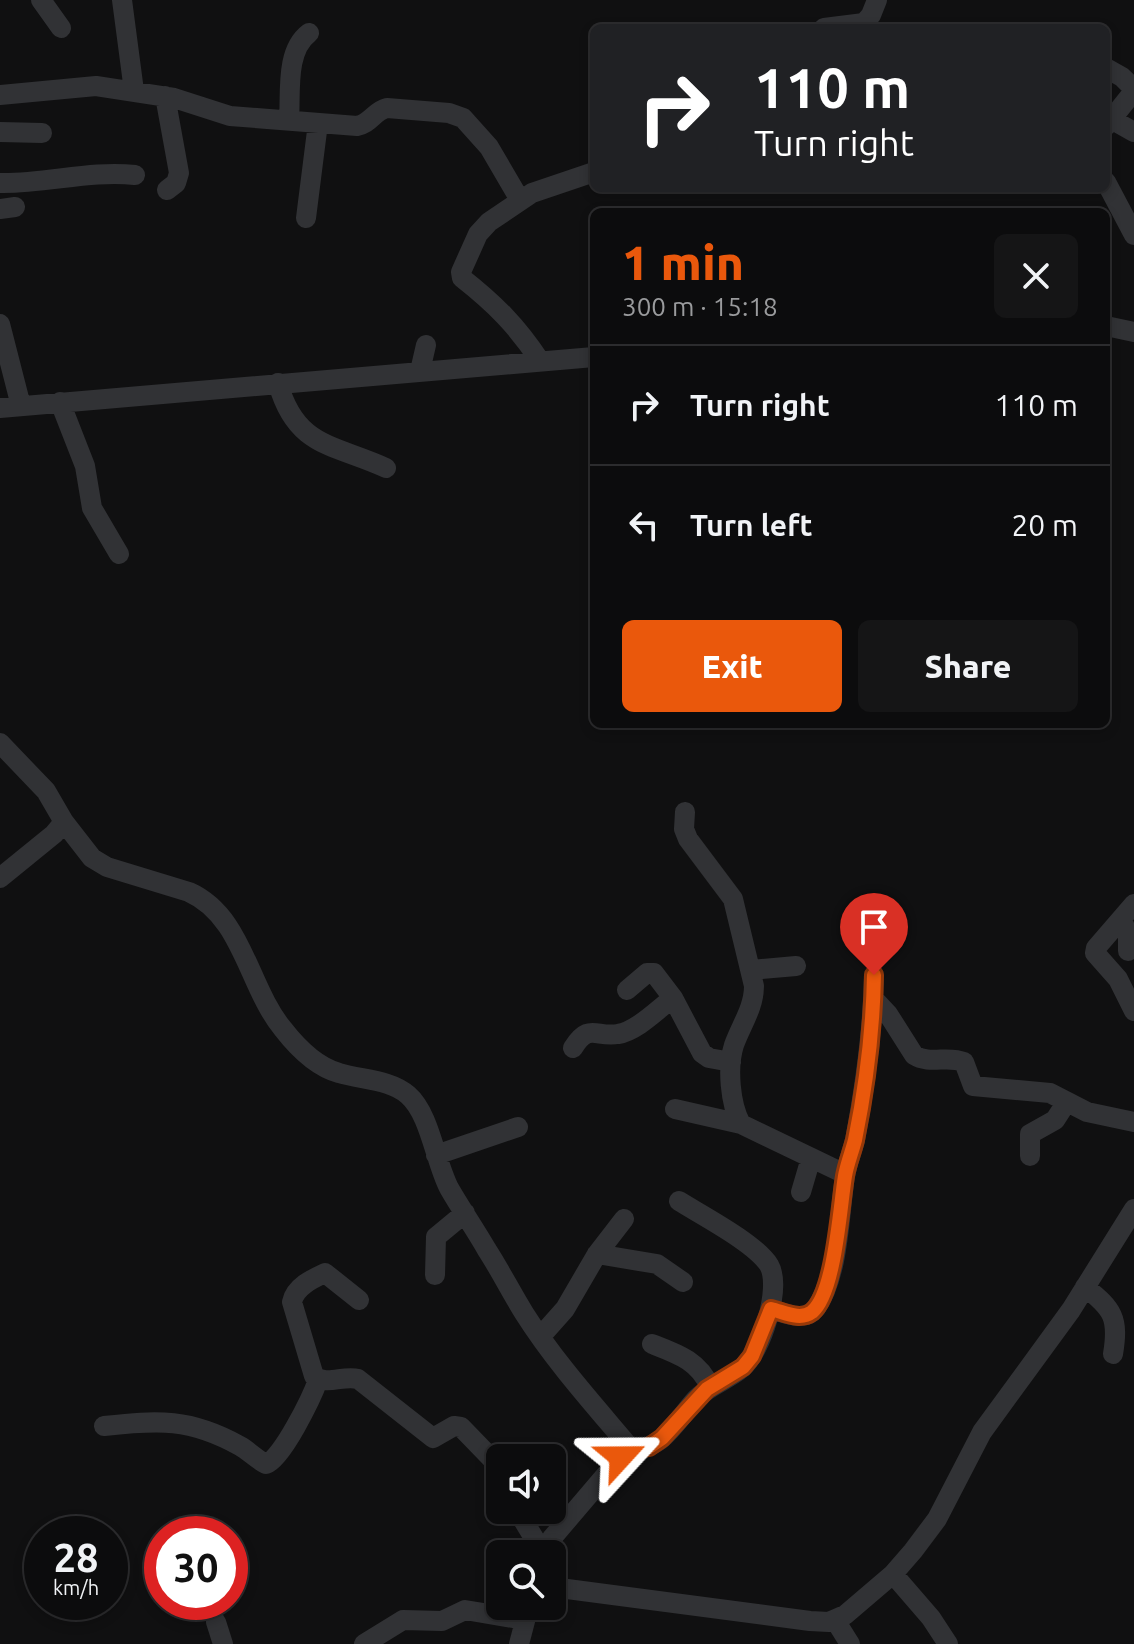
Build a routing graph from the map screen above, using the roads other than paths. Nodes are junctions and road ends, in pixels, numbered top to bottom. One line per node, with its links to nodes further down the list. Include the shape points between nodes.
1 (41, 0): 5 (street)
2 (122, 0): 9 (street)
3 (877, 0): 4 (street)
4 (866, 24)
5 (61, 28)
6 (309, 33): 13 (street, via 300,40 292,64)
7 (1110, 70): 8 (street)
8 (1134, 90): 12 (street)
9 (134, 91): 10 (street, via 84,86); 11 (street)
10 (0, 95)
11 (165, 96): 13 (street, via 222,114); 23 (street, via 179,173)
12 (1110, 120)
13 (289, 121): 14 (street)
14 (318, 123): 24 (street, via 364,125 387,108 457,115 484,141); 25 (street)
15 (1110, 124): 17 (street)
16 (0, 132): 18 (street)
17 (1134, 132)
18 (42, 133)
19 (590, 173): 24 (street)
20 (135, 175): 21 (street)
21 (0, 183)
22 (1110, 189): 26 (street)
23 (167, 190)
24 (520, 200): 32 (street, via 478,234 461,272 500,308)
25 (306, 218)
26 (1133, 229)
27 (0, 324): 36 (street)
28 (1110, 327): 29 (street)
29 (1134, 332)
30 (426, 345): 33 (street)
31 (590, 357): 32 (street)
32 (540, 361): 33 (street)
33 (420, 371): 34 (street)
34 (278, 383): 35 (street); 38 (street, via 301,429)
35 (60, 402): 36 (street); 39 (street, via 85,466 92,508)
36 (21, 406): 37 (street)
37 (0, 408)
38 (386, 468)
39 (119, 554)
40 (0, 743): 42 (street, via 39,782)
41 (685, 812): 47 (street, via 688,839 733,899)
42 (64, 822): 43 (street); 60 (street, via 92,858 107,867 202,898 236,941 263,998 294,1042 337,1073 392,1085 409,1095)
43 (0, 878)
44 (1128, 912): 45 (street); 52 (street, via 1095,953 1118,979)
45 (1128, 951)
46 (796, 966): 47 (street)
47 (751, 970): 54 (street, via 754,998)
48 (874, 975): 51 (street)
49 (627, 990): 50 (street, via 654,973)
50 (673, 998): 53 (street, via 624,1033 587,1032); 54 (street, via 702,1053)
51 (873, 998): 55 (street, via 921,1060 958,1059 973,1086 1050,1093); 63 (street, via 867,1064)
52 (1134, 1011)
53 (573, 1048)
54 (731, 1062): 58 (street, via 735,1113)
55 (1066, 1103): 57 (street); 61 (street, via 1055,1120 1030,1134)
56 (675, 1109): 58 (street)
57 (1134, 1122)
58 (741, 1124): 62 (street)
59 (518, 1127): 60 (street)
60 (436, 1155): 67 (street)
61 (1030, 1156)
62 (811, 1158): 63 (street); 64 (street)
63 (845, 1174): 74 (street, via 829,1277 816,1308 800,1317)
64 (801, 1192)
65 (679, 1201): 74 (street, via 756,1251 770,1267)
66 (1134, 1209): 72 (street)
67 (465, 1213): 70 (street, via 436,1237); 75 (street)
68 (624, 1219): 69 (street)
69 (597, 1254): 71 (street, via 657,1264); 75 (street, via 574,1296)
70 (435, 1275)
71 (683, 1282)
72 (1085, 1287): 77 (street, via 1113,1314); 84 (street, via 982,1432 937,1519)
73 (359, 1300): 78 (street, via 325,1273 292,1297 306,1358)
74 (771, 1309): 79 (street, via 752,1356)
75 (541, 1336): 81 (street)
76 (652, 1344): 79 (street, via 687,1358)
77 (1113, 1354)
78 (318, 1380): 80 (street, via 279,1453 266,1464 243,1447 194,1426 157,1420); 82 (street, via 358,1379 433,1438 461,1427)
79 (710, 1387): 81 (street, via 662,1438)
80 (104, 1426)
81 (632, 1450): 83 (street)
82 (486, 1453)
83 (553, 1540)
84 (893, 1574): 88 (street); 95 (street)
85 (566, 1589): 88 (street)
86 (486, 1611): 91 (street, via 465,1610 442,1621 403,1620)
87 (525, 1620): 92 (street)
88 (832, 1621): 93 (street); 94 (street)
89 (216, 1622): 90 (street)
90 (223, 1644)
91 (364, 1644)
92 (519, 1644)
93 (833, 1644)
94 (850, 1644)
95 (948, 1644)

